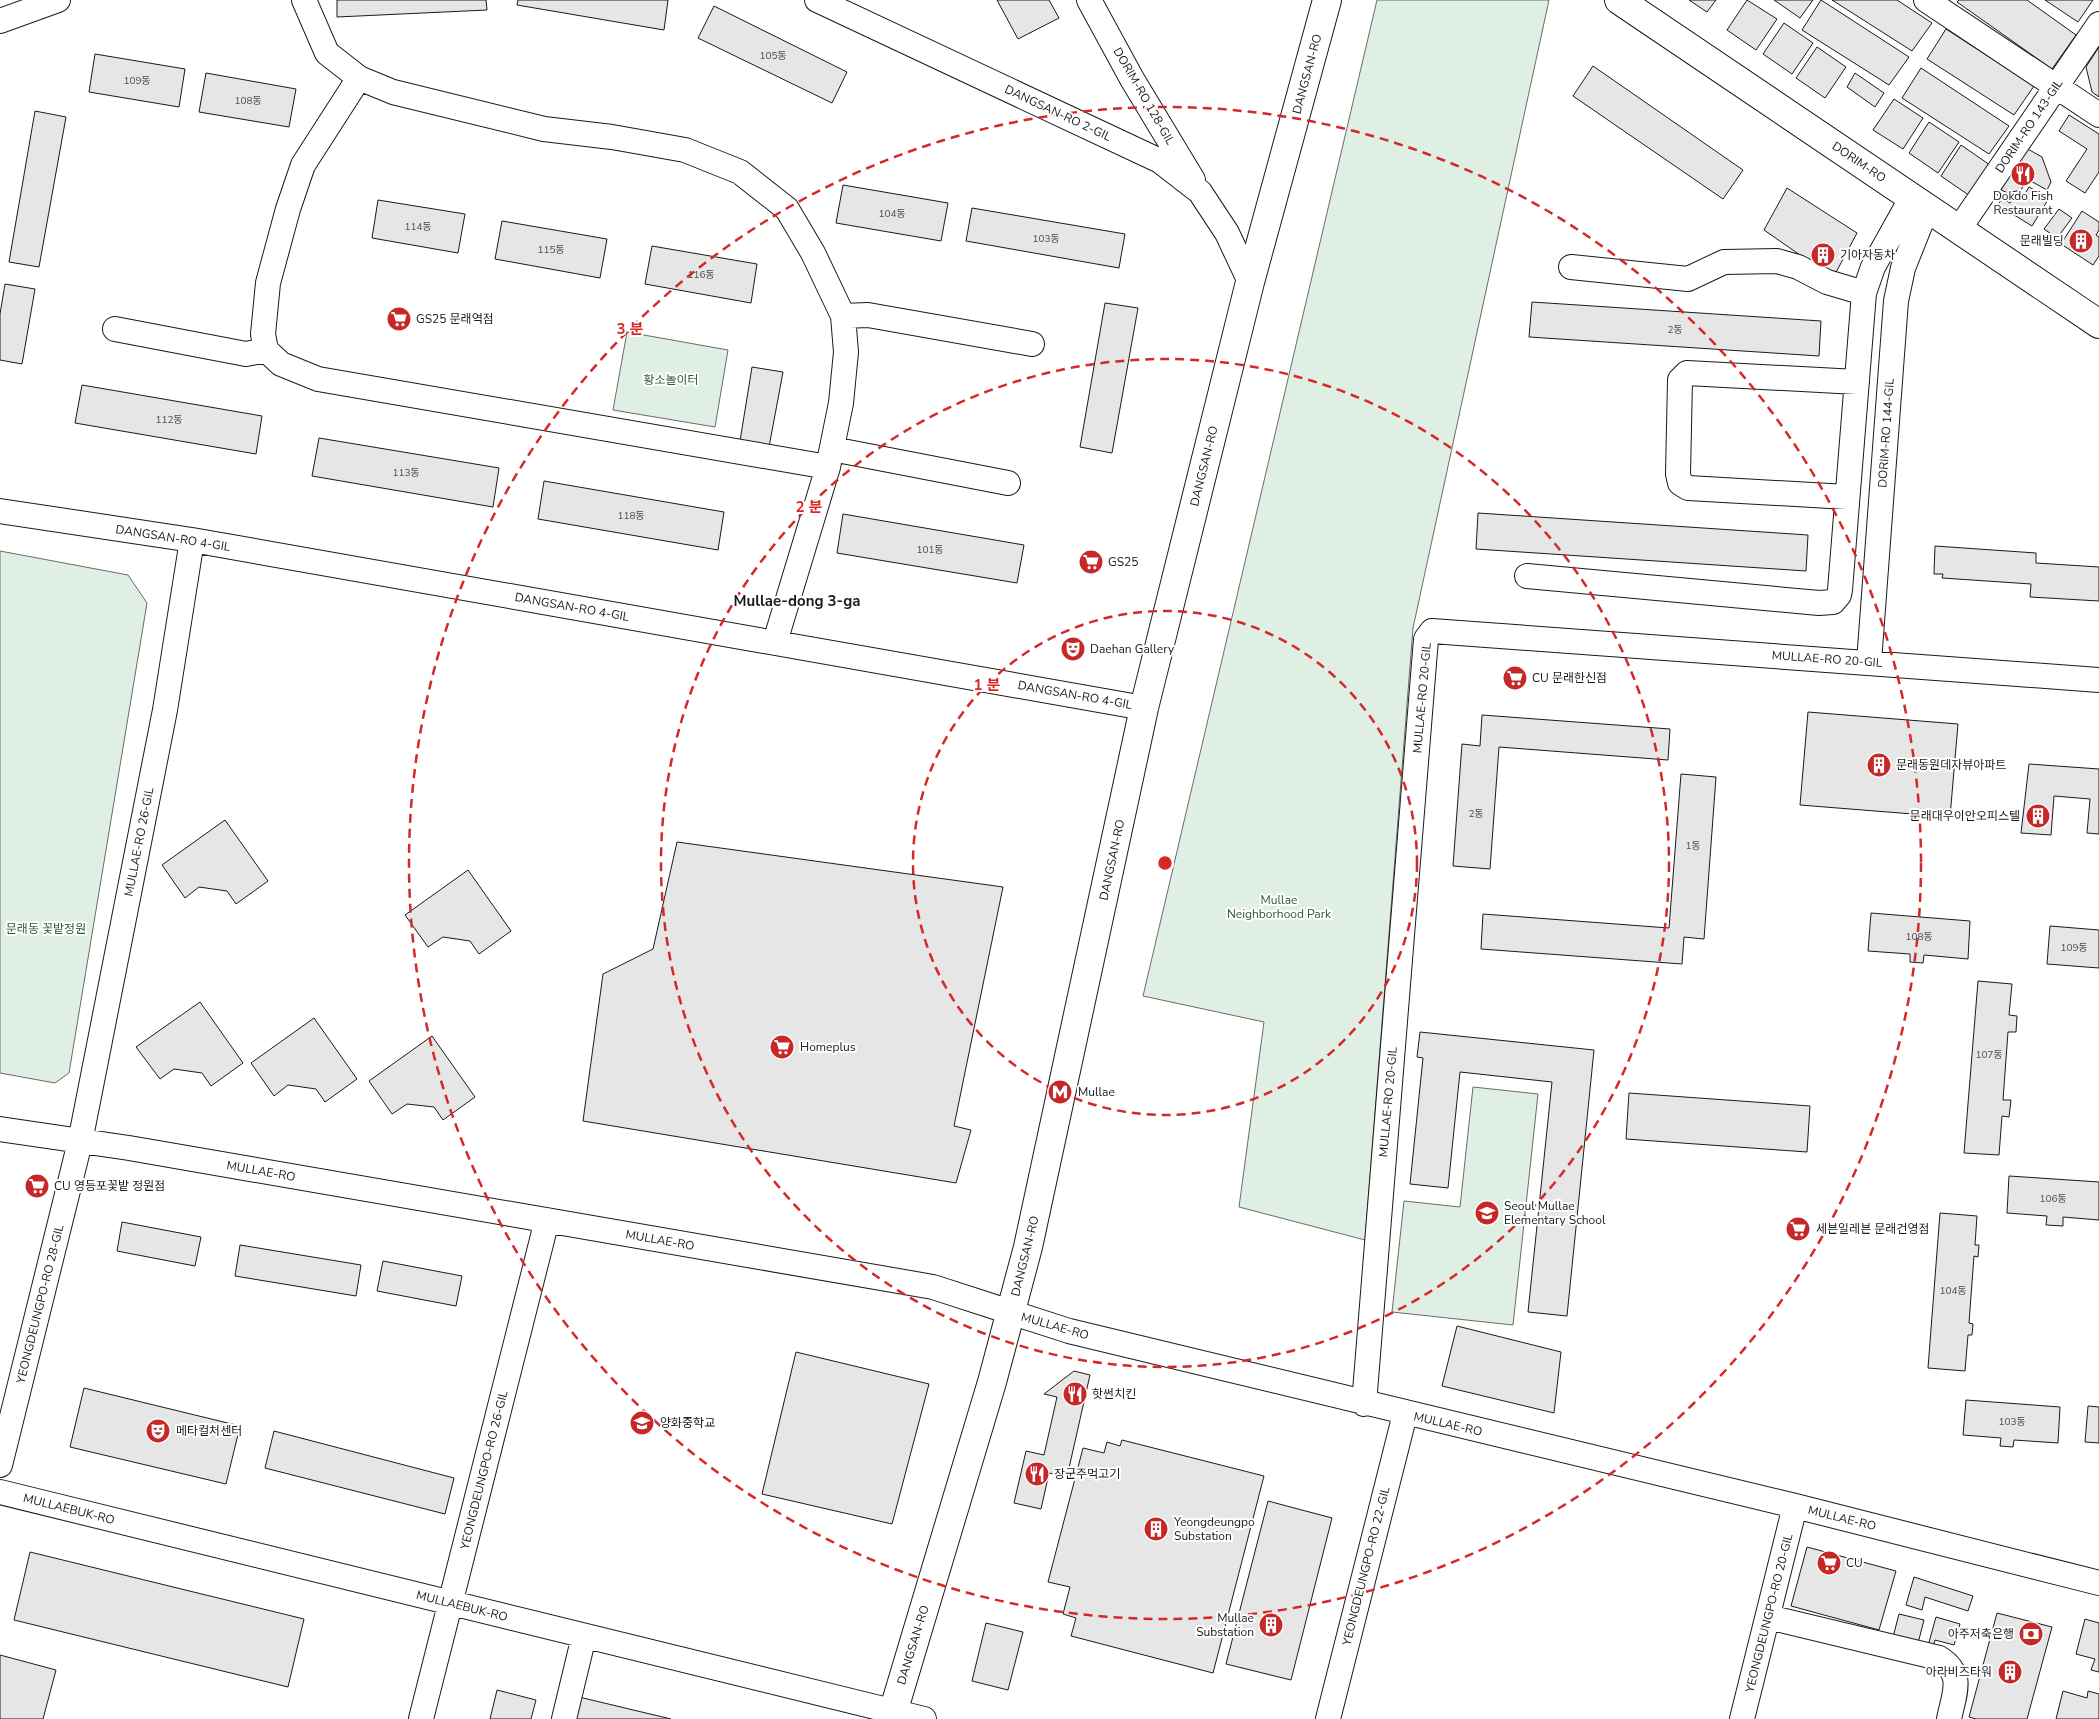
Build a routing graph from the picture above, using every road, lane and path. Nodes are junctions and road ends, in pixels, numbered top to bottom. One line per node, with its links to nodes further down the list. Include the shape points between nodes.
1 (58, 0): 8 (street)
2 (304, 0): 10 (street, via 327,53)
3 (817, 0): 13 (street, DANGSAN-RO 2-GIL, via 1160,161)
4 (1089, 0): 13 (street, DORIM-RO 128-GIL)
5 (1327, 0): 17 (main road, DANGSAN-RO)
6 (1619, 0): 14 (main road, DORIM-RO)
7 (1926, 0): 11 (street)
8 (0, 20)
9 (2099, 24): 11 (street, DORIM-RO 143-GIL)
10 (359, 78): 19 (street, via 393,92 544,129 685,150 740,172 787,208); 23 (street, via 300,173 268,283 263,334)
11 (2056, 87): 12 (street); 15 (street, DORIM-RO 143-GIL)
12 (2099, 115)
13 (1200, 192): 17 (street, DANGSAN-RO 2-GIL, via 1228,233)
14 (1919, 203): 15 (main road, DORIM-RO); 18 (street, via 1873,267); 32 (street, DORIM-RO 144-GIL, via 1896,301)
15 (1960, 229): 20 (main road, DORIM-RO)
16 (1571, 267): 18 (street, via 1688,279 1724,262 1777,261)
17 (1250, 282): 34 (main road, DANGSAN-RO)
18 (1864, 293): 24 (street)
19 (843, 316): 22 (street, via 868,315); 25 (street, via 846,352 842,403)
20 (2099, 324)
21 (115, 329): 23 (street, via 246,354)
22 (1032, 344)
23 (266, 350): 25 (street, via 281,364 318,379)
24 (1857, 382): 27 (street); 27 (street, via 1687,373 1680,380 1680,483 1688,488)
25 (830, 458): 26 (street); 31 (street)
26 (1008, 483)
27 (1847, 497): 30 (street, via 1840,590 1833,602)
28 (0, 511): 29 (street, DANGSAN-RO 4-GIL)
29 (192, 540): 31 (street, DANGSAN-RO 4-GIL); 36 (street, MULLAE-RO 26-GIL, via 165,710)
30 (1527, 576)
31 (775, 642): 34 (street, DANGSAN-RO 4-GIL)
32 (1869, 662): 33 (street, MULLAE-RO 20-GIL); 39 (street, MULLAE-RO 20-GIL, via 1432,631 1426,639)
33 (2099, 680)
34 (1144, 708): 38 (main road, DANGSAN-RO, via 1060,1107)
35 (0, 1129): 36 (street, MULLAE-RO)
36 (80, 1142): 37 (street, MULLAE-RO); 41 (street, YEONGDEUNGPO-RO 28-GIL)
37 (547, 1220): 38 (street, MULLAE-RO, via 933,1287); 45 (street, YEONGDEUNGPO-RO 26-GIL)
38 (1011, 1313): 39 (street, MULLAE-RO, via 1078,1333); 48 (main road, DANGSAN-RO)
39 (1364, 1404): 40 (street, MULLAE-RO)
40 (1405, 1414): 43 (street, MULLAE-RO); 52 (street, YEONGDEUNGPO-RO 22-GIL)
41 (0, 1465)
42 (0, 1492): 45 (street, MULLAEBUK-RO)
43 (1795, 1506): 44 (street, MULLAE-RO); 46 (street, YEONGDEUNGPO-RO 20-GIL)
44 (2099, 1582)
45 (450, 1603): 47 (street, MULLAEBUK-RO); 49 (street, YEONGDEUNGPO-RO 26-GIL)
46 (1768, 1617): 53 (street, YEONGDEUNGPO-RO 20-GIL); 54 (street, via 1939,1658 1953,1669 1955,1676)
47 (584, 1636): 48 (street, MULLAEBUK-RO); 50 (street)
48 (892, 1715): 51 (street, MULLAEBUK-RO)
49 (421, 1719)
50 (564, 1719)
51 (924, 1719)
52 (1328, 1719)
53 (1742, 1719)
54 (1949, 1719)

